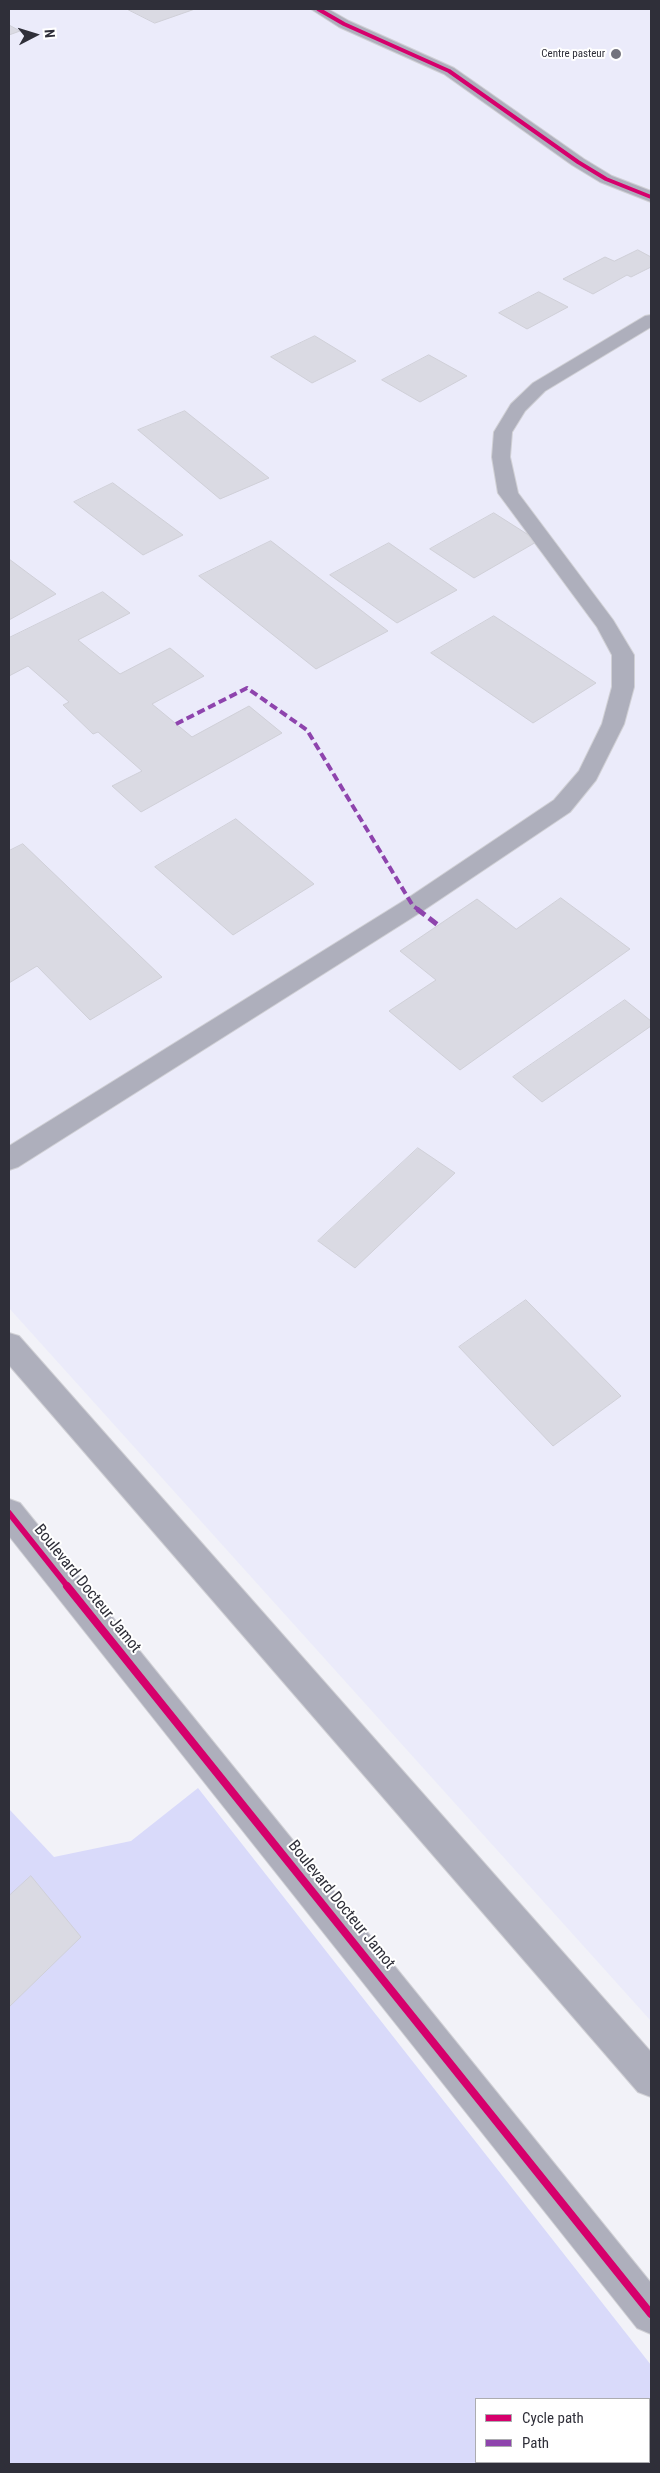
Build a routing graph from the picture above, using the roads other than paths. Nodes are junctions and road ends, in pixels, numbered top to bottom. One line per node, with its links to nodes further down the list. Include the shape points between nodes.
1 (318, 9): 2 (street, via 449,71 578,162 606,179)
2 (651, 197)
3 (651, 320): 4 (street, via 539,387 518,408 504,432 501,458 508,493 606,625 622,655 623,687 613,724 588,775 562,806 413,906)
4 (9, 1159)
5 (9, 1344): 7 (street)
6 (9, 1513): 8 (street, Boulevard Docteur Jamot)
7 (651, 2079)
8 (651, 2314)

